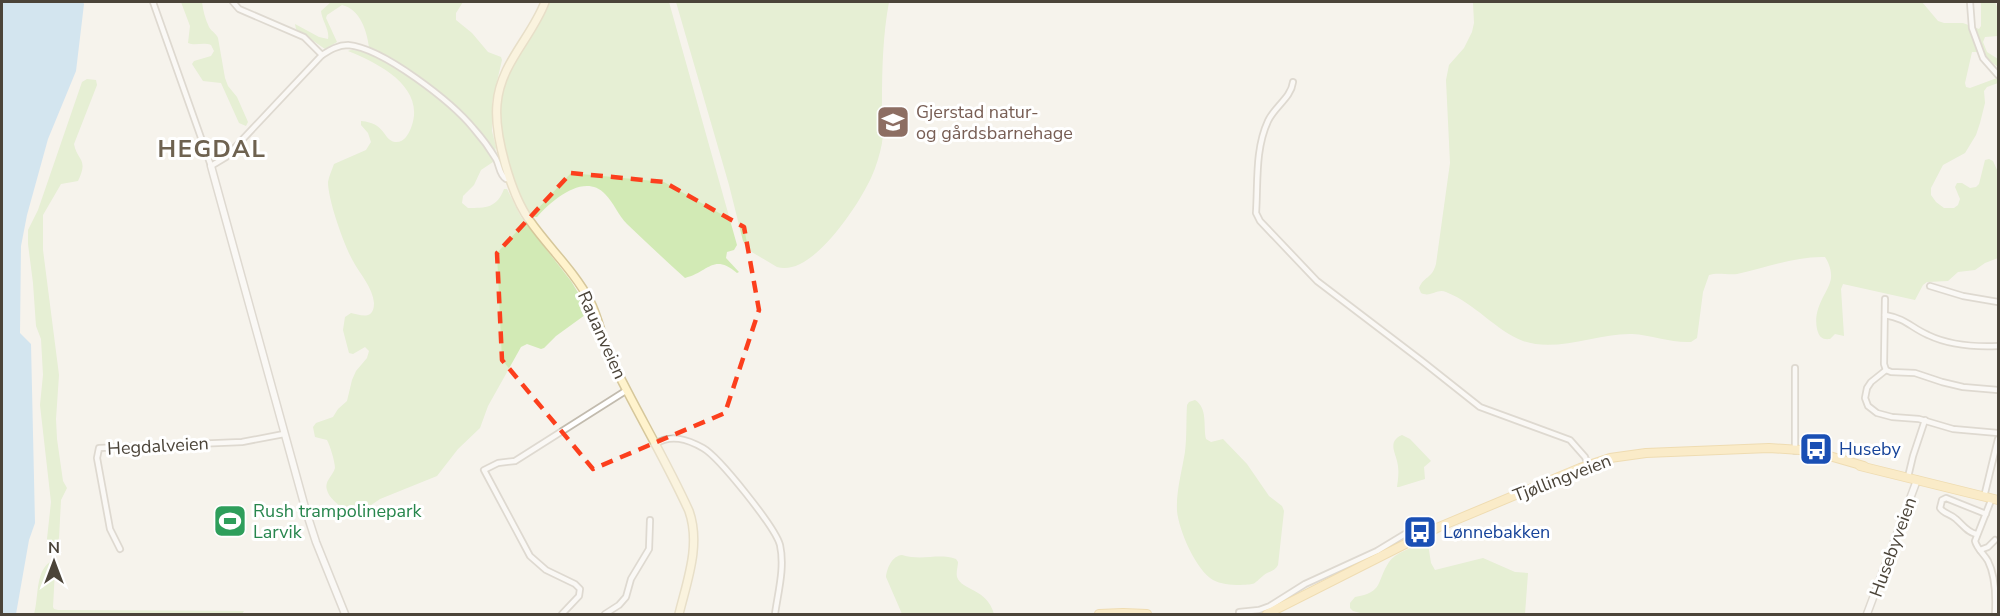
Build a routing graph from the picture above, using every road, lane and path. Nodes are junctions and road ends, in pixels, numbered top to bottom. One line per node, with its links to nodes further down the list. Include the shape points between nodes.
1 (153, 2): 8 (street)
2 (233, 2): 5 (street, via 239,9 303,37)
3 (545, 2): 9 (main road, Rauanveien, via 507,69 497,98 497,129)
4 (1970, 2): 6 (street, via 1972,28 1983,58)
5 (322, 55): 8 (street, via 244,140); 9 (street, via 344,45 380,55 457,111 475,129 503,177)
6 (1998, 75)
7 (1293, 82): 25 (street, via 1288,96 1268,120 1260,142 1256,213 1260,221 1317,282 1470,400 1569,440)
8 (211, 166): 21 (street)
9 (511, 178): 17 (main road, Rauanveien, via 525,214 589,300)
10 (1930, 286): 12 (street)
11 (1885, 299): 13 (street)
12 (1998, 302)
13 (1885, 315): 14 (street, via 1910,323 1931,337 1977,347); 16 (street)
14 (1998, 346)
15 (1795, 368): 24 (street)
16 (1886, 370): 18 (street, via 1915,373 1963,387); 19 (street, via 1867,388 1868,406 1877,413)
17 (627, 390): 23 (main road, Rauanveien); 38 (street, via 515,461 484,470 530,556 580,589 579,596)
18 (1998, 390)
19 (1925, 420): 20 (street, via 1953,429); 26 (street)
20 (1998, 433)
21 (284, 434): 34 (street, Hegdalveien, via 242,442 99,448 97,458 110,529); 37 (street, via 313,534)
22 (1998, 439): 28 (street)
23 (655, 444): 40 (main road, Rauanveien, via 689,511 694,533); 41 (street, via 673,438 705,449 765,517 780,546 782,566)
24 (1795, 451): 25 (main road, Tjøllingveien, via 1762,448 1646,453); 26 (main road, Tjøllingveien, via 1826,455)
25 (1588, 465): 33 (main road, Tjøllingveien)
26 (1908, 477): 27 (main road, Tjøllingveien)
27 (1917, 480): 28 (main road, Tjøllingveien); 46 (street, Husebyveien)
28 (1992, 497): 29 (street)
29 (1986, 514): 31 (street); 31 (street, via 1946,498 1942,500 1943,512)
30 (650, 520): 39 (street, via 649,549 631,579 626,597)
31 (1976, 534): 35 (street)
32 (1995, 540): 35 (street)
33 (1410, 542): 44 (street, Tjøllingveien, via 1405,534 1270,606); 45 (main road, Tjøllingveien)
34 (120, 549)
35 (1980, 550): 47 (street, via 1994,579)
36 (1140, 614): 42 (main road); 43 (main road)
37 (345, 615)
38 (562, 615)
39 (605, 615)
40 (680, 615)
41 (775, 615)
42 (1099, 615)
43 (1147, 615)
44 (1239, 615)
45 (1267, 615)
46 (1867, 615)
47 (1995, 615)

